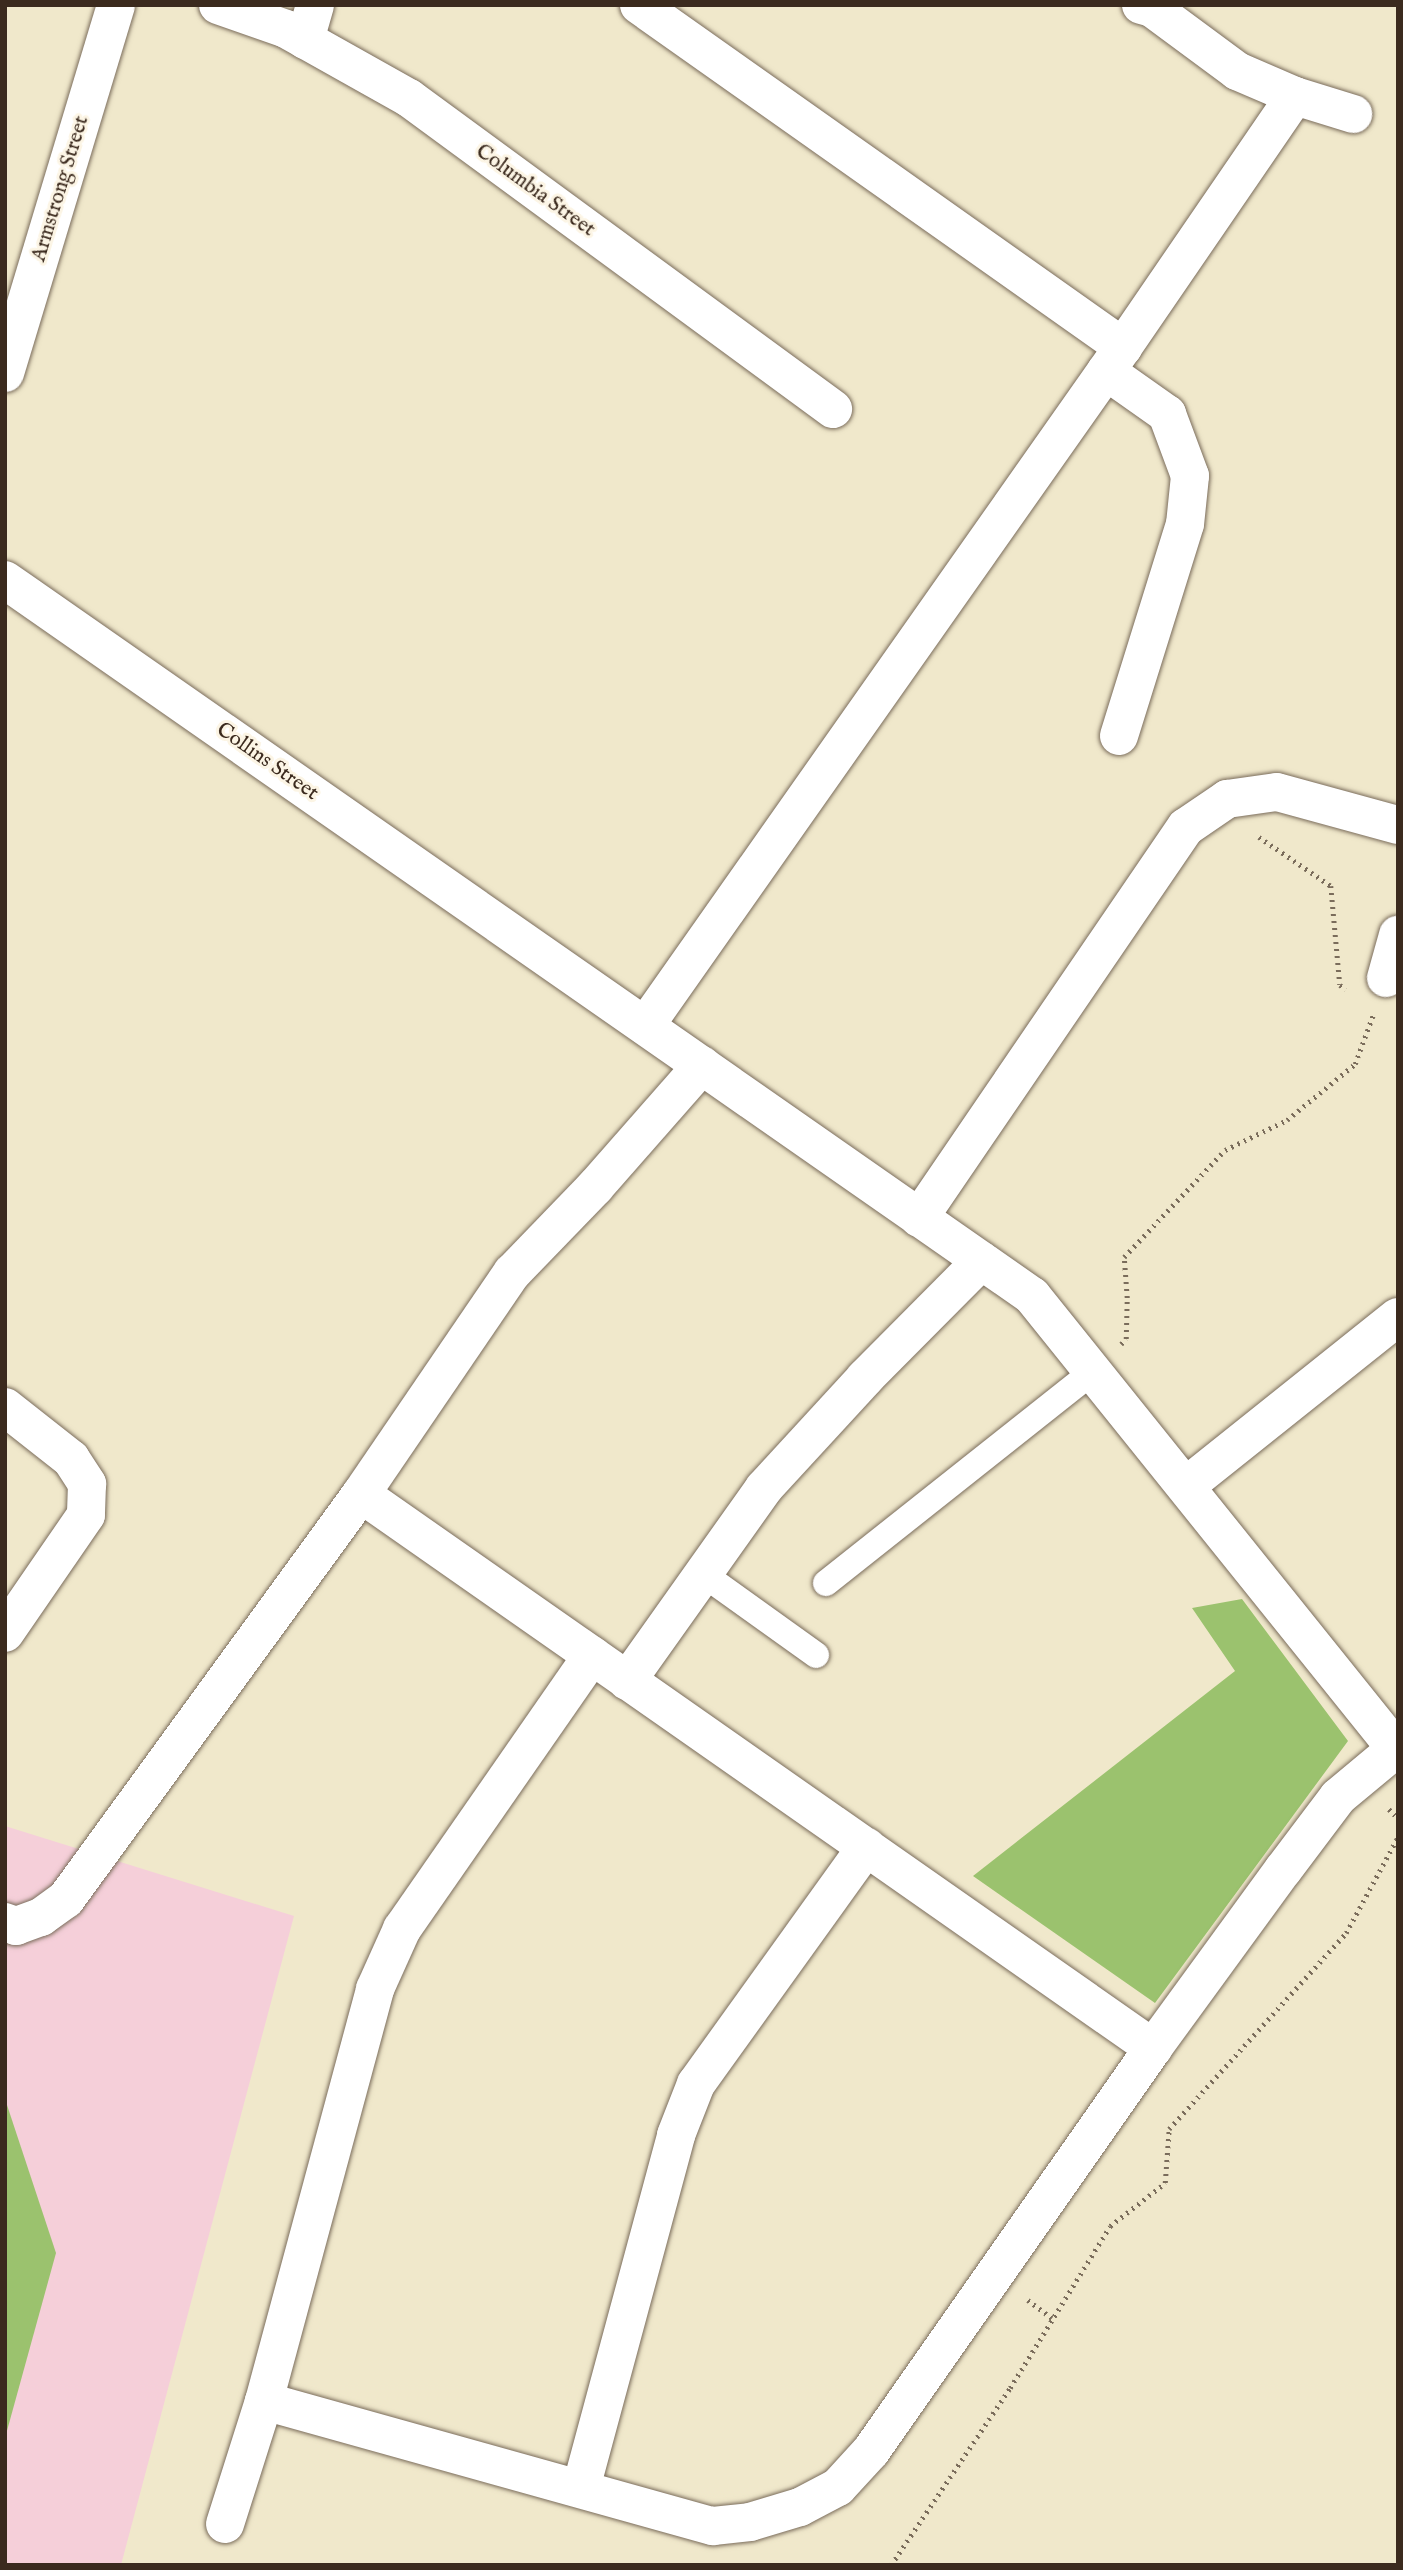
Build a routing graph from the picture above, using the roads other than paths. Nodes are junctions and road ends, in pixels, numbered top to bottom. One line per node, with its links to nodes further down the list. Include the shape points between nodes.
1 (116, 5): 9 (street, Armstrong Street)
2 (218, 5): 5 (street, Columbia Street, via 286,29)
3 (639, 5): 8 (street)
4 (1141, 5): 6 (street, via 1152,8 1237,71)
5 (310, 22): 10 (street, Columbia Street)
6 (1295, 96): 7 (street); 8 (street)
7 (1353, 114)
8 (1114, 359): 12 (street, via 1167,414 1190,476 1185,524); 16 (street)
9 (5, 373)
10 (833, 409)
11 (5, 580): 16 (street, Collins Street)
12 (1119, 736)
13 (1398, 825): 18 (street, via 1277,792 1227,799 1186,827)
14 (1398, 935): 15 (street)
15 (1381, 993)
16 (645, 1026): 17 (street, Collins Street)
17 (702, 1065): 18 (street, Collins Street); 24 (street, via 512,1273)
18 (919, 1218): 19 (street, Collins Street)
19 (981, 1261): 21 (street, Collins Street, via 1032,1296); 25 (street, via 764,1488)
20 (1398, 1317): 23 (street)
21 (1093, 1371): 23 (street, Collins Street); 26 (lane)
22 (5, 1407): 27 (street, via 71,1459 88,1484 86,1515)
23 (1186, 1486): 31 (street, Collins Street)
24 (361, 1494): 29 (street); 33 (street, via 66,1899 41,1917 16,1926)
25 (703, 1574): 28 (lane); 30 (street)
26 (826, 1583)
27 (5, 1633)
28 (816, 1655)
29 (592, 1656): 30 (street); 35 (street, via 402,1929 381,1977)
30 (627, 1681): 32 (street)
31 (1397, 1748): 34 (street, via 1338,1797)
32 (866, 1847): 34 (street); 36 (street, via 696,2084 676,2135)
33 (5, 1922)
34 (1153, 2048): 36 (street, via 871,2451 838,2487 800,2507 750,2522 713,2526)
35 (264, 2401): 36 (street); 37 (street)
36 (581, 2488)
37 (225, 2524)

